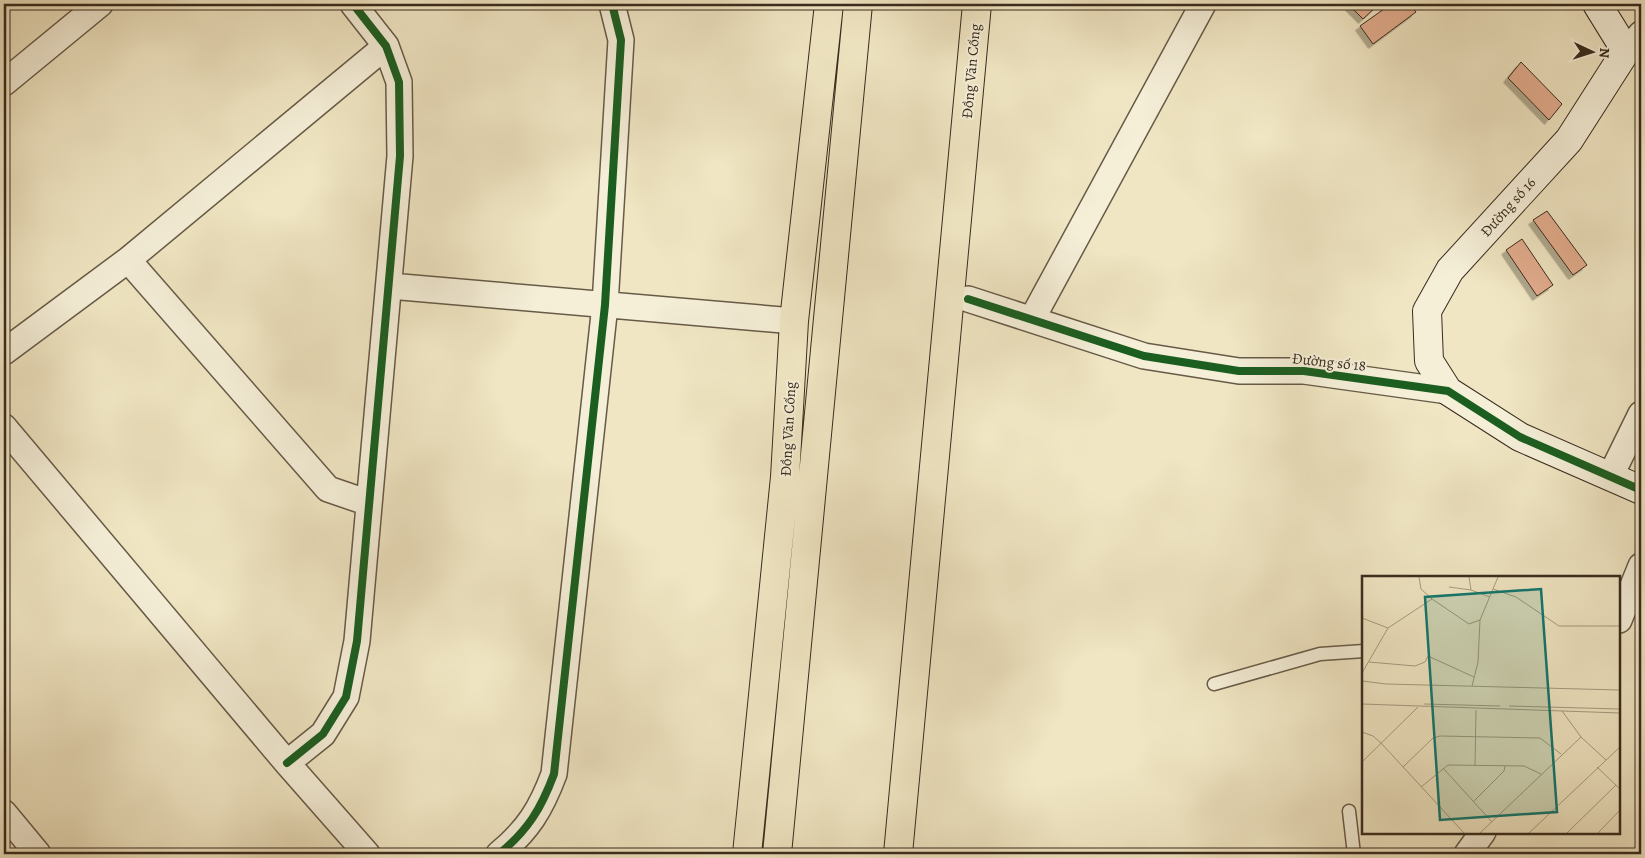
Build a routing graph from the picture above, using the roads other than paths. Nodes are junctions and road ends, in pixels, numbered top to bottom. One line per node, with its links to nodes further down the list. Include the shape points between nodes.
1 (100, 4): 12 (street)
2 (353, 4): 11 (street)
3 (612, 4): 16 (street, via 621,40)
4 (829, 4): 18 (main road, Đồng Văn Cống)
5 (858, 4): 38 (main road, Đồng Văn Cống)
6 (977, 4): 39 (main road, Đồng Văn Cống)
7 (994, 4): 15 (main road, Đồng Văn Cống)
8 (1203, 4): 17 (street)
9 (1597, 4): 10 (street)
10 (1634, 43): 20 (street, Đường số 16, via 1569,140 1450,270 1428,311 1429,360)
11 (386, 46): 13 (street); 14 (street, via 399,82 400,156)
12 (4, 83)
13 (128, 260): 19 (street); 25 (street, via 328,489)
14 (390, 286): 16 (street); 25 (street)
15 (968, 299): 17 (street, Đường số 18); 40 (main road, Đồng Văn Cống)
16 (604, 305): 18 (street); 36 (street, via 554,774 542,805 516,840)
17 (1032, 319): 20 (street, Đường số 18, via 1144,356 1239,371 1304,371)
18 (794, 321): 37 (main road, Đồng Văn Cống, via 785,477)
19 (4, 352)
20 (1448, 391): 23 (street, Đường số 18, via 1520,437)
21 (1641, 414): 23 (street)
22 (4, 427): 30 (street)
23 (1611, 475): 24 (street, Đường số 18)
24 (1641, 490)
25 (370, 503): 30 (street, via 357,641 346,697 323,734)
26 (1641, 566): 27 (street)
27 (1620, 618)
28 (1362, 651): 29 (lane, via 1320,654)
29 (1214, 684)
30 (287, 764): 35 (street)
31 (1349, 811): 41 (lane)
32 (4, 813): 34 (street)
33 (1482, 833): 42 (street)
34 (38, 854)
35 (367, 854)
36 (498, 854)
37 (747, 854)
38 (777, 854)
39 (898, 854)
40 (916, 854)
41 (1354, 854)
42 (1467, 854)

